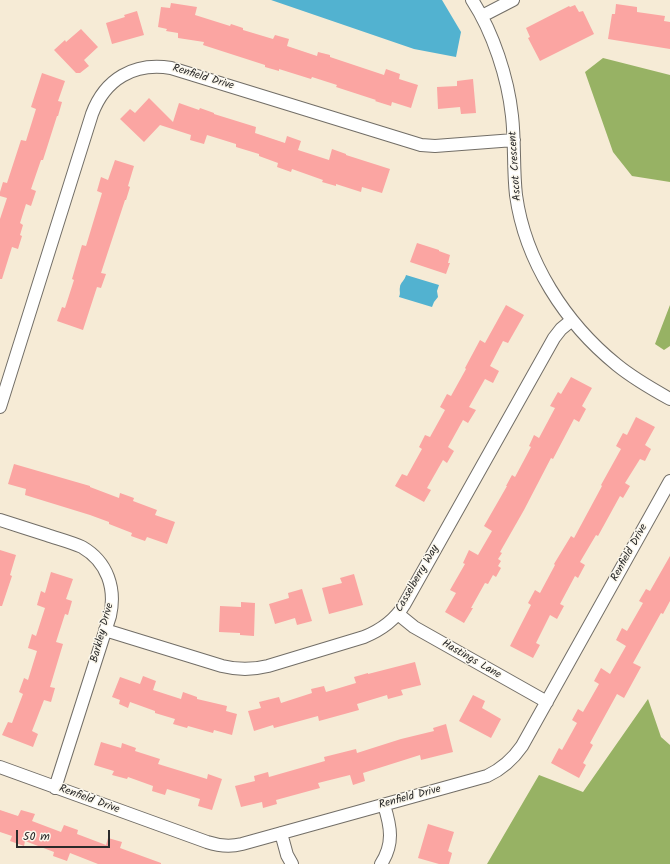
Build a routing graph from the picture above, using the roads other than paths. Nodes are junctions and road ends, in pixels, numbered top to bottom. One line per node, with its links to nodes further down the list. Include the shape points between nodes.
1 (472, 0): 3 (street, Ascot Crescent)
2 (513, 0): 3 (street)
3 (482, 16): 4 (street, Ascot Crescent, via 505,78)
4 (514, 140): 5 (street, Ascot Crescent, via 516,196 524,230 545,279); 6 (street, Renfield Drive, via 421,145 171,68 148,67 125,74 107,88 94,108)
5 (572, 320): 8 (street, Ascot Crescent, via 616,365); 12 (street, Casselberry Way, via 554,338)
6 (6, 370): 7 (street, Renfield Drive)
7 (3, 388): 9 (street, Renfield Drive)
8 (670, 400)
9 (0, 407)
10 (670, 481): 14 (street, Renfield Drive)
11 (0, 520): 13 (street, Barkley Drive, via 77,545 97,560 106,572 112,591 112,606)
12 (398, 614): 13 (street, Casselberry Way, via 384,627 364,637 268,666 249,669 222,666); 14 (street, Hastings Lane, via 415,628)
13 (105, 630): 16 (street, Barkley Drive)
14 (547, 702): 17 (street, Renfield Drive, via 519,750 509,762 496,771 482,778)
15 (0, 767): 16 (street, Renfield Drive)
16 (55, 788): 18 (street, Renfield Drive, via 212,844 236,845)
17 (384, 805): 18 (street, Renfield Drive); 20 (street, via 390,837)
18 (281, 833): 19 (street)
19 (292, 864)
20 (381, 864)

